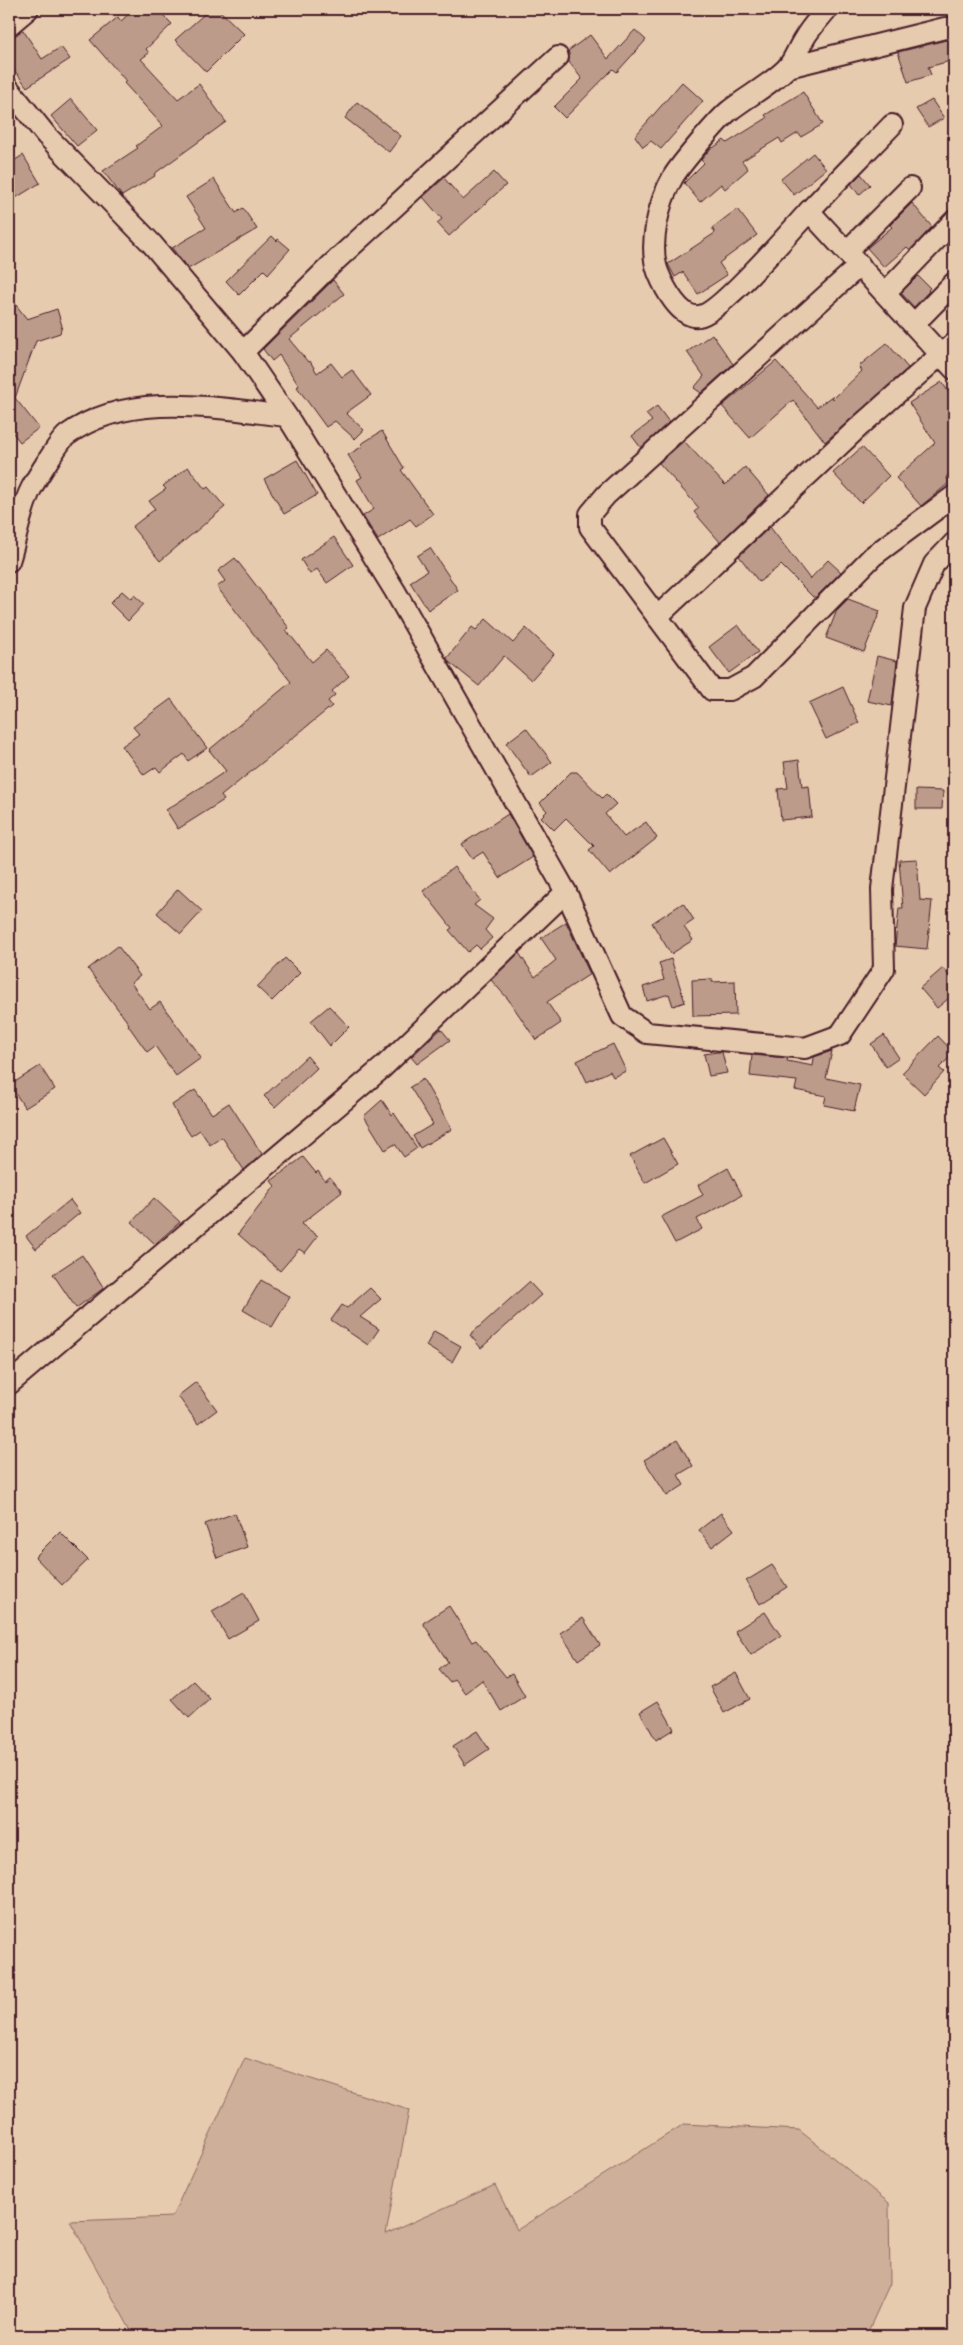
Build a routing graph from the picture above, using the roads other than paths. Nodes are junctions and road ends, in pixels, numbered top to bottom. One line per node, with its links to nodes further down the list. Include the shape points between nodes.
1 (28, 9): 3 (street)
2 (827, 9): 6 (street, via 804,37)
3 (9, 25)
4 (954, 28): 6 (street)
5 (558, 57): 16 (street, via 332,264)
6 (788, 67): 10 (street, via 728,112 674,175 660,202 655,234 655,265 661,280 680,308 690,315 700,316 713,309 774,251)
7 (9, 89): 16 (street, via 46,135 152,244)
8 (892, 125): 10 (street)
9 (910, 188): 12 (street)
10 (809, 211): 12 (street)
11 (954, 221): 14 (street)
12 (853, 258): 14 (street); 22 (street, via 590,514 590,527)
13 (954, 283): 15 (street)
14 (886, 293): 15 (street)
15 (914, 324): 17 (street)
16 (243, 352): 18 (street)
17 (950, 356): 22 (street, via 854,431)
18 (286, 416): 21 (street, via 207,408 141,407 102,417 66,436 31,490); 23 (street, via 395,591)
19 (954, 496): 22 (street, via 873,556 754,677 730,690 712,690)
20 (954, 543): 23 (street, via 934,564 914,608 882,890 884,969 840,1035 806,1048 647,1033 622,1016)
21 (9, 561)
22 (657, 617)
23 (566, 892): 24 (street, via 382,1068)
24 (9, 1384)

